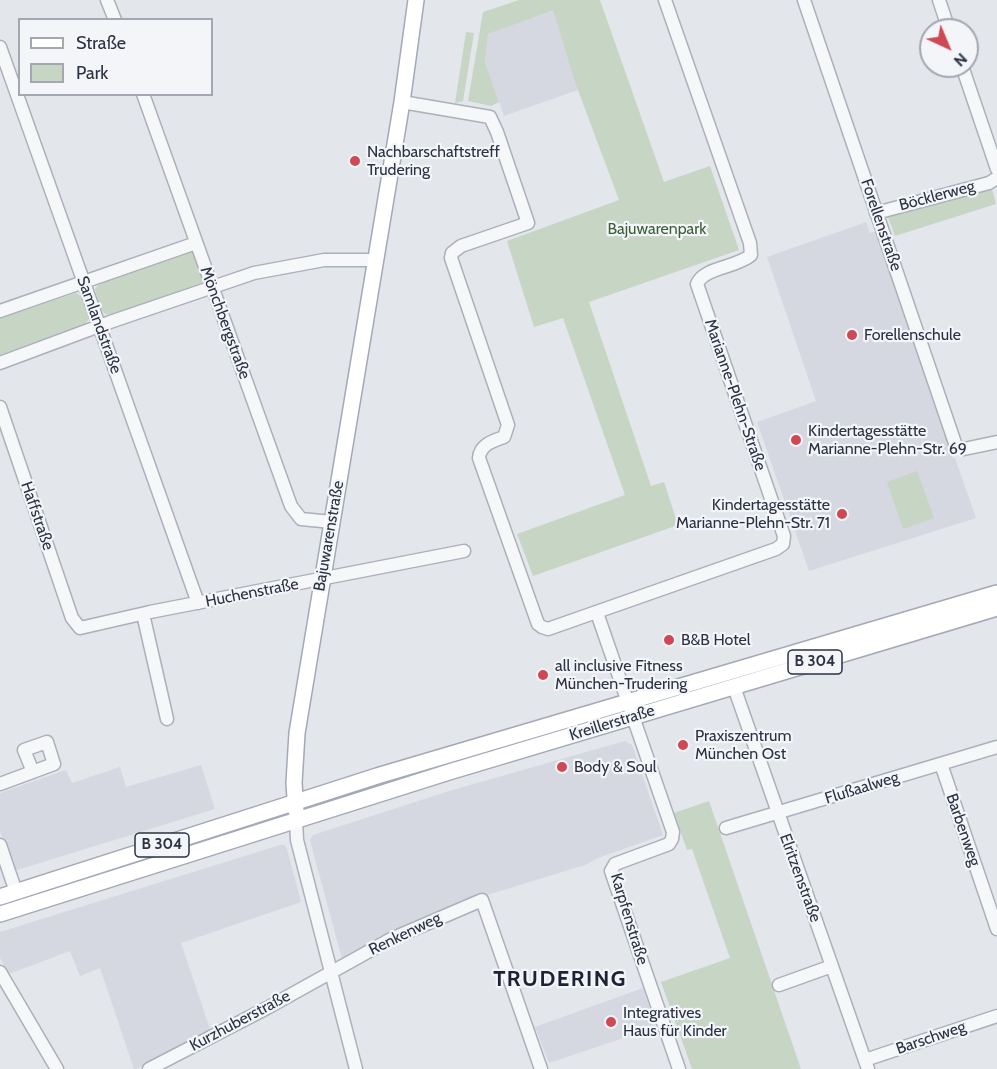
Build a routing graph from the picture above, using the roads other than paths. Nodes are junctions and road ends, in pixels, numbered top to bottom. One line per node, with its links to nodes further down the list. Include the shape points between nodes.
1 (107, 0): 6 (street)
2 (416, 0): 14 (main road, Bajuwarenstraße)
3 (665, 0): 33 (street, Marianne-Plehn-Straße, via 750,243 751,255 744,261 703,275 697,284 785,540 776,549)
4 (804, 0): 17 (street, Forellenstraße)
5 (939, 0): 7 (street)
6 (114, 18)
7 (945, 18)
8 (0, 47): 10 (street, Samlandstraße)
9 (966, 78): 15 (street)
10 (16, 81): 11 (street)
11 (0, 87)
12 (21, 96): 20 (street, Samlandstraße)
13 (144, 96): 18 (street, Mönchbergstraße)
14 (402, 102): 19 (main road, Bajuwarenstraße); 33 (street, via 488,116 494,122 528,223 461,246 452,253 452,263 508,425 504,437 485,446 479,458 538,624 548,629)
15 (997, 169)
16 (997, 178): 17 (street, Böcklerweg)
17 (876, 213): 26 (street, Forellenstraße, via 956,446)
18 (196, 243): 20 (street); 21 (street, Mönchbergstraße)
19 (376, 260): 21 (street, via 303,263); 27 (main road, Bajuwarenstraße)
20 (84, 281): 22 (street); 23 (street, Samlandstraße)
21 (212, 287): 23 (street); 27 (street, Mönchbergstraße, via 291,506 301,519)
22 (0, 311)
23 (100, 326): 24 (street); 31 (street, Samlandstraße)
24 (0, 363)
25 (0, 407): 35 (street, Haffstraße)
26 (997, 442)
27 (332, 522): 29 (main road, Bajuwarenstraße)
28 (465, 551): 29 (street, Huchenstraße)
29 (322, 580): 31 (street, Huchenstraße); 43 (main road, Bajuwarenstraße, via 295,748)
30 (997, 594): 37 (main road, Kreillerstraße / B 304)
31 (198, 603): 34 (street, Huchenstraße)
32 (997, 608): 36 (main road, Kreillerstraße / B 304)
33 (597, 613): 37 (street)
34 (143, 614): 35 (street, Huchenstraße, via 87,628); 38 (street)
35 (76, 625)
36 (734, 687): 37 (main road, Kreillerstraße / B 304); 44 (street, Elritzenstraße)
37 (631, 709): 43 (main road, Kreillerstraße / B 304); 45 (main road, Kreillerstraße / B 304); 62 (street, Karpfenstraße, via 673,832 669,844 615,864 611,872)
38 (167, 719)
39 (997, 747): 40 (street, Flußaalweg)
40 (941, 764): 44 (street, Flußaalweg); 51 (street, Barbenweg)
41 (33, 772): 42 (street)
42 (0, 784)
43 (295, 802): 45 (main road, Bajuwarenstraße); 48 (main road, B 304)
44 (777, 814): 46 (street, Flußaalweg); 52 (street, Elritzenstraße)
45 (296, 820): 50 (main road, B 304); 54 (street, Bajuwarenstraße, via 297,840)
46 (726, 828)
47 (0, 845): 48 (street)
48 (16, 892): 49 (main road, B 304)
49 (0, 897)
50 (0, 914)
51 (997, 929)
52 (832, 966): 55 (street); 57 (street, Elritzenstraße)
53 (0, 972): 58 (street)
54 (331, 972): 59 (street, Kurzhuberstraße); 60 (street, Bajuwarenstraße); 61 (street, Renkenweg, via 410,930 482,900)
55 (779, 985)
56 (997, 1016): 57 (street, Barschweg)
57 (866, 1065)
58 (57, 1069)
59 (149, 1069)
60 (356, 1069)
61 (542, 1069)
62 (679, 1069)

